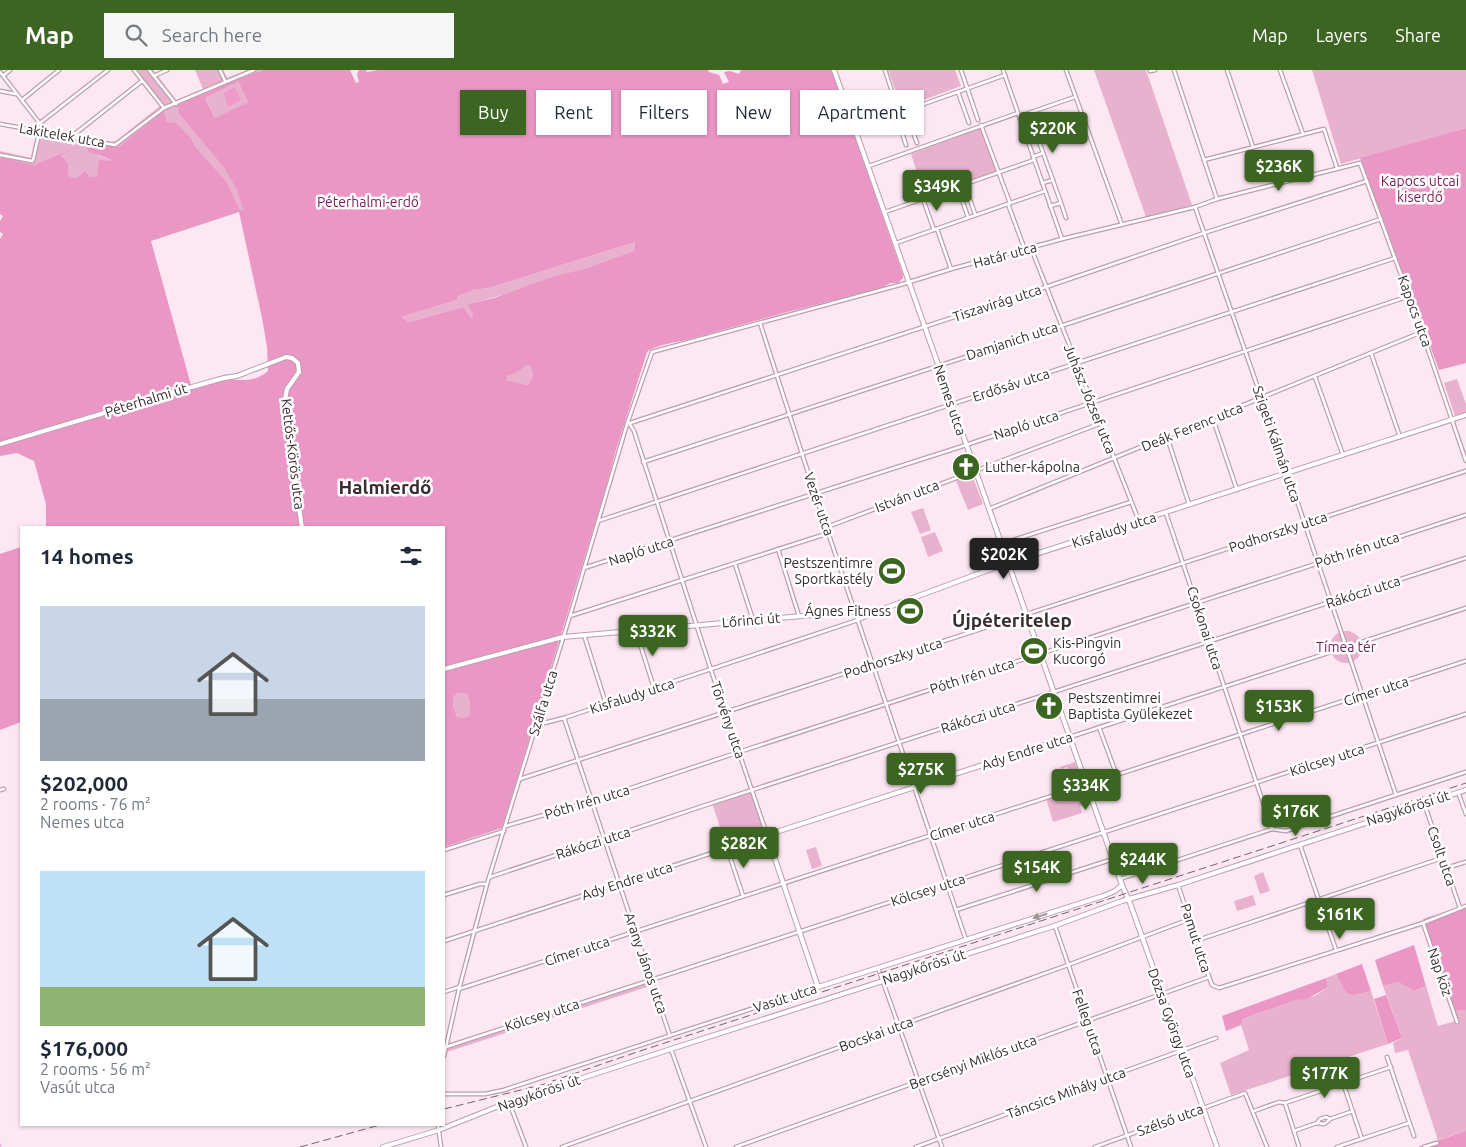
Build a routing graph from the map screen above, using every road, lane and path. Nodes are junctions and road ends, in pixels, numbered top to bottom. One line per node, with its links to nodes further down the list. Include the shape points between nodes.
1 (10, 70): 21 (street)
2 (59, 70): 32 (street)
3 (108, 70): 38 (street)
4 (134, 70): 23 (street)
5 (149, 70): 22 (street)
6 (167, 70): 22 (street)
7 (220, 70): 24 (street)
8 (254, 70): 24 (street, Lakitelek utca)
9 (834, 70): 26 (street, Nemes utca)
10 (885, 70): 27 (street)
11 (961, 70): 25 (street)
12 (1003, 70): 20 (street)
13 (1066, 70): 31 (street)
14 (1155, 70): 18 (street)
15 (1174, 70): 55 (street)
16 (1227, 70): 51 (street)
17 (1280, 70): 43 (street)
18 (1150, 71)
19 (0, 72): 21 (street)
20 (1005, 75): 25 (street); 36 (street)
21 (3, 76): 30 (street)
22 (154, 76): 33 (street)
23 (142, 81): 35 (street); 47 (street)
24 (225, 81): 33 (street, Lakitelek utca)
25 (968, 89): 29 (street); 37 (street)
26 (841, 90)
27 (891, 90)
28 (0, 91): 30 (street)
29 (958, 92): 34 (street); 39 (street)
30 (17, 94): 32 (street)
31 (1075, 97): 36 (street); 77 (street)
32 (22, 100): 38 (street)
33 (176, 104): 35 (street, Lakitelek utca)
34 (924, 104)
35 (164, 108): 47 (street, Lakitelek utca, via 116,145)
36 (1019, 115): 41 (street); 48 (street)
37 (978, 120)
38 (40, 123): 42 (street)
39 (969, 123)
40 (0, 124): 42 (street, Lakitelek utca)
41 (981, 125): 57 (street); 59 (street)
42 (40, 132): 47 (street, Lakitelek utca); 53 (street, via 34,160)
43 (1303, 134): 51 (street); 58 (street, via 1324,130)
44 (856, 135): 57 (street, Nemes utca)
45 (903, 135): 50 (street)
46 (914, 135): 49 (street)
47 (70, 138)
48 (1027, 138): 52 (street, via 1037,136); 54 (street)
49 (917, 143)
50 (906, 145)
51 (1253, 146): 55 (street)
52 (1044, 153): 54 (street); 60 (street)
53 (0, 155)
54 (1034, 159): 59 (street); 62 (street)
55 (1204, 160): 67 (street)
56 (1360, 163): 58 (street, Határ utca); 61 (street, Kapocs utca)
57 (867, 166): 72 (street, Nemes utca)
58 (1337, 168): 67 (street, Határ utca)
59 (999, 172): 63 (street); 69 (street)
60 (1053, 180): 62 (street); 68 (street)
61 (1367, 181): 76 (street, Kapocs utca); 79 (street, Tiszavirág utca)
62 (1042, 183): 65 (street)
63 (965, 185): 64 (street); 73 (street)
64 (958, 188): 66 (street); 74 (street)
65 (1045, 191): 69 (street); 70 (street)
66 (923, 199): 72 (street); 78 (street)
67 (1217, 199): 71 (street, Határ utca)
68 (1061, 203): 70 (street); 75 (street)
69 (1009, 204): 73 (street); 83 (street)
70 (1050, 206): 80 (street)
71 (1195, 206): 77 (street, Határ utca); 79 (street, Szigeti Kálmán utca)
72 (884, 213): 81 (street, Nemes utca)
73 (975, 215): 74 (street)
74 (968, 217): 78 (street)
75 (1066, 218)
76 (1381, 219): 84 (street, Kapocs utca); 86 (street, Damjanich utca)
77 (1122, 224): 80 (street, Határ utca)
78 (935, 230): 81 (street); 85 (street)
79 (1204, 233): 86 (street, Szigeti Kálmán utca); 88 (street, Tiszavirág utca)
80 (1062, 239): 82 (street, Határ utca)
81 (894, 244): 87 (street, Nemes utca)
82 (1031, 248): 83 (street, Határ utca); 88 (street, Juhász József utca)
83 (1025, 250): 85 (street, Határ utca)
84 (1396, 258): 89 (street, Kapocs utca); 90 (street, Erdősáv utca)
85 (951, 269): 87 (street, Határ utca)
86 (1218, 273): 90 (street, Szigeti Kálmán utca); 92 (street, Damjanich utca)
87 (908, 282): 91 (street, Határ utca); 93 (street, Nemes utca)
88 (1046, 287): 92 (street, Juhász József utca); 93 (street, Tiszavirág utca)
89 (1409, 296): 94 (street, Kapocs utca); 96 (street, Napló utca)
90 (1231, 312): 96 (street, Szigeti Kálmán utca); 99 (street, Erdősáv utca)
91 (760, 323): 95 (street, Határ utca); 101 (street, Vezér utca)
92 (1062, 326): 99 (street, Juhász József utca); 100 (street, Damjanich utca)
93 (925, 327): 100 (street, Nemes utca); 101 (street, Tiszavirág utca)
94 (1422, 332): 97 (street, Deák Ferenc utca); 109 (street, Kapocs utca)
95 (652, 352): 110 (street, Szálfa utca)
96 (1245, 352): 103 (street, Szigeti Kálmán utca); 104 (street, Napló utca)
97 (1371, 352): 102 (street, Deák Ferenc utca); 113 (street)
98 (292, 358): 114 (street, Péterhalmi út, via 286,357 237,376); 135 (street, Kettős-Körös utca, via 298,363 299,372 287,389 284,404)
99 (1076, 364): 104 (street, Juhász József utca); 105 (street, Erdősáv utca)
100 (938, 366): 105 (street, Nemes utca); 106 (street, Damjanich utca)
101 (777, 375): 106 (street, Vezér utca); 110 (street, Tiszavirág utca)
102 (1315, 376): 103 (street, Deák Ferenc utca); 117 (street)
103 (1261, 398): 108 (street, Deák Ferenc utca); 123 (street, Szigeti Kálmán utca)
104 (1091, 403): 111 (street, Juhász József utca); 115 (street, Napló utca)
105 (952, 405): 115 (street, Nemes utca); 116 (street, Erdősáv utca)
106 (790, 415): 116 (street, Vezér utca); 120 (street, Damjanich utca)
107 (1466, 415): 109 (street, Kisfaludy utca)
108 (1213, 419): 112 (street, Deák Ferenc utca); 124 (street)
109 (1453, 420): 113 (street, Kisfaludy utca); 119 (street, Kapocs utca)
110 (628, 424): 120 (street, Törvény utca, via 634,431); 132 (street, Szálfa utca)
111 (1100, 424): 118 (street, Juhász József utca); 121 (street, István utca)
112 (1167, 437): 118 (street, Deák Ferenc utca); 128 (street)
113 (1400, 437): 117 (street, Kisfaludy utca)
114 (0, 444)
115 (966, 445): 121 (street, Nemes utca); 125 (street, Napló utca)
116 (803, 454): 125 (street, Vezér utca); 126 (street, Erdősáv utca)
117 (1343, 455): 123 (street, Kisfaludy utca)
118 (1114, 459): 127 (street, Juhász József utca); 129 (street, Deák Ferenc utca)
119 (1466, 461)
120 (643, 462): 126 (street, Törvény utca)
121 (974, 470): 129 (street, Nemes utca); 136 (street, István utca)
122 (1466, 471): 134 (street, Podhorszky utca)
123 (1288, 474): 124 (street, Kisfaludy utca); 134 (street, Szigeti Kálmán utca)
124 (1237, 490): 128 (street, Kisfaludy utca)
125 (815, 494): 136 (street, Vezér utca); 138 (street, Napló utca)
126 (656, 502): 132 (street, Erdősáv utca); 138 (street, Törvény utca)
127 (1131, 502): 133 (street, Juhász József utca); 139 (street)
128 (1189, 505): 130 (street, Kisfaludy utca)
129 (989, 509): 139 (street, Nemes utca)
130 (1166, 513): 133 (street, Kisfaludy utca); 142 (street, Csokonai utca)
131 (1466, 515): 143 (street, Póth Irén utca)
132 (598, 521): 146 (street, Szálfa utca)
133 (1138, 521): 145 (street, Kisfaludy utca)
134 (1304, 524): 142 (street, Podhorszky utca); 143 (street, Szigeti Kálmán utca)
135 (302, 526)
136 (827, 527): 137 (street, Vezér utca)
137 (830, 533): 140 (street); 152 (street, Vezér utca)
138 (669, 542): 146 (street, Napló utca); 147 (street, Törvény utca)
139 (1001, 544): 145 (street, Nemes utca)
140 (778, 549): 144 (street); 155 (street)
141 (1466, 558): 148 (street, Rákóczi utca)
142 (1183, 563): 149 (street, Csokonai utca); 153 (street, Podhorszky utca)
143 (1317, 563): 148 (street, Szigeti Kálmán utca); 149 (street, Póth Irén utca)
144 (734, 564): 147 (street); 156 (street)
145 (1008, 564): 151 (street, Kisfaludy utca); 153 (street, Nemes utca)
146 (584, 568): 154 (street, Szálfa utca)
147 (683, 581): 154 (street); 158 (street, Törvény utca)
148 (1330, 602): 162 (street, Rákóczi utca); 163 (street, Szigeti Kálmán utca)
149 (1196, 603): 162 (street, Csokonai utca); 164 (street, Póth Irén utca)
150 (1466, 608): 163 (street, Ady Endre utca)
151 (883, 610): 152 (street, Lőrinci út); 157 (street, Kisfaludy utca)
152 (855, 611): 155 (street, Lőrinci út); 157 (street, Vezér utca)
153 (1026, 614): 164 (street, Nemes utca); 166 (street, Podhorszky utca)
154 (570, 616): 161 (street, Szálfa utca)
155 (800, 616): 156 (street, Lőrinci út)
156 (753, 620): 158 (street, Lőrinci út)
157 (858, 620): 166 (street, Vezér utca); 168 (street, Kisfaludy utca)
158 (697, 625): 159 (street, Lőrinci út); 168 (street, Törvény utca)
159 (636, 631): 160 (street, Lőrinci út); 170 (street)
160 (584, 635): 161 (street, Lőrinci út); 173 (street)
161 (563, 637): 167 (street, Lőrinci út); 178 (street, Szálfa utca)
162 (1209, 642): 169 (street, Csokonai utca); 171 (street, Rákóczi utca)
163 (1345, 647): 169 (street, Ady Endre utca); 172 (street, Szigeti Kálmán utca)
164 (1040, 654): 171 (street, Nemes utca); 174 (street, Póth Irén utca)
165 (1466, 662): 172 (street, Címer utca)
166 (873, 664): 174 (street, Vezér utca); 175 (street, Podhorszky utca)
167 (445, 669)
168 (711, 670): 170 (street, Kisfaludy utca); 175 (street, Törvény utca)
169 (1224, 686): 179 (street, Ady Endre utca); 180 (street, Csokonai utca)
170 (654, 688): 173 (street, Kisfaludy utca)
171 (1054, 693): 181 (street, Nemes utca); 182 (street, Rákóczi utca)
172 (1363, 695): 180 (street, Címer utca); 183 (street, Szigeti Kálmán utca)
173 (606, 704): 177 (street, Kisfaludy utca)
174 (886, 704): 182 (street, Vezér utca); 184 (street, Póth Irén utca)
175 (725, 712): 184 (street, Törvény utca); 185 (street, Podhorszky utca)
176 (1466, 714): 183 (street, Kölcsey utca)
177 (564, 718): 178 (street, Kisfaludy utca); 185 (street, Arany János utca)
178 (536, 726): 188 (street, Szálfa utca)
179 (1100, 727): 181 (street, Ady Endre utca); 187 (street)
180 (1241, 736): 187 (street, Címer utca); 189 (street, Csokonai utca)
181 (1069, 737): 190 (street, Nemes utca); 191 (street, Ady Endre utca)
182 (899, 742): 191 (street, Vezér utca); 195 (street, Rákóczi utca)
183 (1378, 743): 189 (street, Kölcsey utca); 197 (street, Szigeti Kálmán utca)
184 (739, 752): 195 (street, Törvény utca); 198 (street, Póth Irén utca)
185 (578, 760): 188 (street, Podhorszky utca); 198 (street, Arany János utca)
186 (1466, 772): 197 (street)
187 (1117, 776): 190 (street, Címer utca)
188 (520, 779): 201 (street, Szálfa utca)
189 (1257, 782): 202 (street, Csokonai utca); 204 (street, Kölcsey utca)
190 (1087, 785): 204 (street, Nemes utca); 206 (street, Címer utca)
191 (914, 787): 205 (street, Ady Endre utca); 206 (street, Vezér utca)
192 (4, 789): 193 (street)
193 (0, 790)
194 (1466, 790): 196 (street, Nagykőrösi út)
195 (752, 791): 205 (street, Törvény utca); 207 (street, Rákóczi utca)
196 (1458, 792): 199 (street, Nagykőrösi út); 200 (street)
197 (1396, 795): 202 (street, via 1286,831)
198 (592, 801): 201 (street, Póth Irén utca); 207 (street, Arany János utca)
199 (1424, 803): 208 (street, Nagykőrösi út); 211 (street, Csolt utca)
200 (1466, 814)
201 (506, 826): 203 (street, Szálfa utca)
202 (1272, 829): 216 (street)
203 (504, 831): 210 (street); 215 (street, Szálfa utca)
204 (1104, 833): 212 (street, Nemes utca); 220 (street, Kölcsey utca)
205 (767, 835): 209 (street, Ady Endre utca); 219 (street, Törvény utca)
206 (930, 836): 219 (street, Címer utca); 220 (street, Vezér utca)
207 (604, 839): 215 (street, Rákóczi utca); 218 (street, Arany János utca)
208 (1300, 845): 222 (street, Nagykőrösi út); 226 (street)
209 (727, 848): 218 (street, Ady Endre utca); 224 (street)
210 (445, 850)
211 (1442, 858): 214 (street, Csolt utca); 226 (street)
212 (1113, 859): 216 (street, Nemes utca); 229 (street)
213 (1466, 862): 214 (street)
214 (1446, 868): 228 (street, Csolt utca)
215 (490, 876): 217 (street, Szálfa utca)
216 (1120, 879): 221 (street, Nemes utca)
217 (487, 884): 223 (street); 233 (street, Szálfa utca)
218 (619, 884): 233 (street, Ady Endre utca); 234 (street, Arany János utca)
219 (784, 884): 224 (street, Címer utca); 235 (street, Törvény utca)
220 (947, 884): 229 (street, Vezér utca); 235 (street, Kölcsey utca)
221 (1122, 885): 225 (street, Nemes utca); 237 (street, Vasút utca, one-way to 237, via 1108,894)
222 (1178, 885): 225 (street, Nagykőrösi út); 230 (street, Pamut utca)
223 (445, 895)
224 (743, 896): 234 (street, Címer utca)
225 (1128, 899): 232 (street, Nagykőrösi út); 236 (street, Dózsa György utca)
226 (1318, 899): 238 (street); 240 (street)
227 (1466, 906): 228 (street)
228 (1460, 908): 231 (street)
229 (956, 910): 237 (street, Vezér utca)
230 (1190, 919): 236 (street, Bocskai utca); 238 (street, Pamut utca)
231 (1422, 922): 240 (street); 251 (street, Nap köz)
232 (1054, 926): 241 (street, Felleg utca); 245 (street, Nagykőrösi út)
233 (474, 931): 239 (street, Ady Endre utca); 247 (street, Szálfa utca)
234 (635, 932): 244 (street, Arany János utca); 247 (street, Címer utca)
235 (799, 932): 244 (street, Kölcsey utca); 246 (street, Törvény utca)
236 (1142, 937): 241 (street, Bocskai utca); 249 (street, Dózsa György utca)
237 (966, 940): 242 (street, Vasút utca)
238 (1198, 940): 243 (street, Pamut utca)
239 (445, 941)
240 (1336, 950): 243 (street, Pamut utca, via 1218,988 1212,985)
241 (1068, 965): 250 (street, Felleg utca); 252 (street, Bocskai utca)
242 (878, 968): 245 (street); 246 (street, Vasút utca)
243 (1209, 977): 249 (street, Bercsényi Miklós utca)
244 (651, 980): 253 (street, Arany János utca); 255 (street, Kölcsey utca)
245 (882, 980): 252 (street); 256 (street, Nagykőrösi út)
246 (818, 987): 253 (street, Vasút utca)
247 (459, 988): 248 (street, Címer utca); 255 (street, Szálfa utca)
248 (445, 992)
249 (1162, 994): 250 (street, Bercsényi Miklós utca); 258 (street, Dózsa György utca)
250 (1088, 1021): 262 (street, Felleg utca); 263 (street, Bercsényi Miklós utca)
251 (1457, 1022)
252 (898, 1026): 263 (street); 266 (street, Bocskai utca)
253 (670, 1036): 265 (street, Vasút utca, via 499,1092)
254 (1216, 1038): 258 (street, Táncsics Mihály utca)
255 (446, 1047): 257 (street, Szálfa utca)
256 (671, 1048): 266 (street); 267 (street, Nagykőrösi út)
257 (445, 1052)
258 (1182, 1052): 262 (street, Táncsics Mihály utca); 269 (street, Dózsa György utca)
259 (1387, 1057): 261 (street)
260 (1336, 1062): 264 (street)
261 (1391, 1067): 264 (street); 274 (street)
262 (1107, 1078): 278 (street, Felleg utca); 280 (street, Táncsics Mihály utca)
263 (919, 1082): 280 (street); 288 (street, Bercsényi Miklós utca)
264 (1344, 1083): 268 (street); 271 (street)
265 (445, 1094)
266 (690, 1100): 286 (street, Bocskai utca); 287 (street)
267 (510, 1102): 275 (street, Nagykőrösi út); 285 (street)
268 (1285, 1103): 270 (street); 277 (street)
269 (1203, 1108): 270 (street, Szélső utca, via 1245,1093); 278 (street, Szélső utca); 293 (street, Dózsa György utca)
270 (1254, 1111): 294 (street)
271 (1353, 1111): 272 (street); 281 (street)
272 (1330, 1119): 273 (street, via 1324,1124); 273 (street, via 1326,1117)
273 (1317, 1123): 277 (street)
274 (1409, 1123): 279 (street); 281 (street)
275 (445, 1125)
276 (438, 1128): 283 (street, Nagykőrösi út); 284 (street)
277 (1294, 1131): 295 (street)
278 (1128, 1135): 291 (street, Szélső utca); 292 (street, Felleg utca)
279 (1414, 1136)
280 (939, 1139): 289 (street, Táncsics Mihály utca); 290 (street)
281 (1362, 1139): 296 (street)
282 (1437, 1143): 297 (street)
283 (386, 1147)
284 (442, 1147)
285 (526, 1147)
286 (562, 1147)
287 (706, 1147)
288 (736, 1147)
289 (916, 1147)
290 (942, 1147)
291 (1095, 1147)
292 (1132, 1147)
293 (1216, 1147)
294 (1267, 1147)
295 (1299, 1147)
296 (1338, 1147)
297 (1424, 1147)

